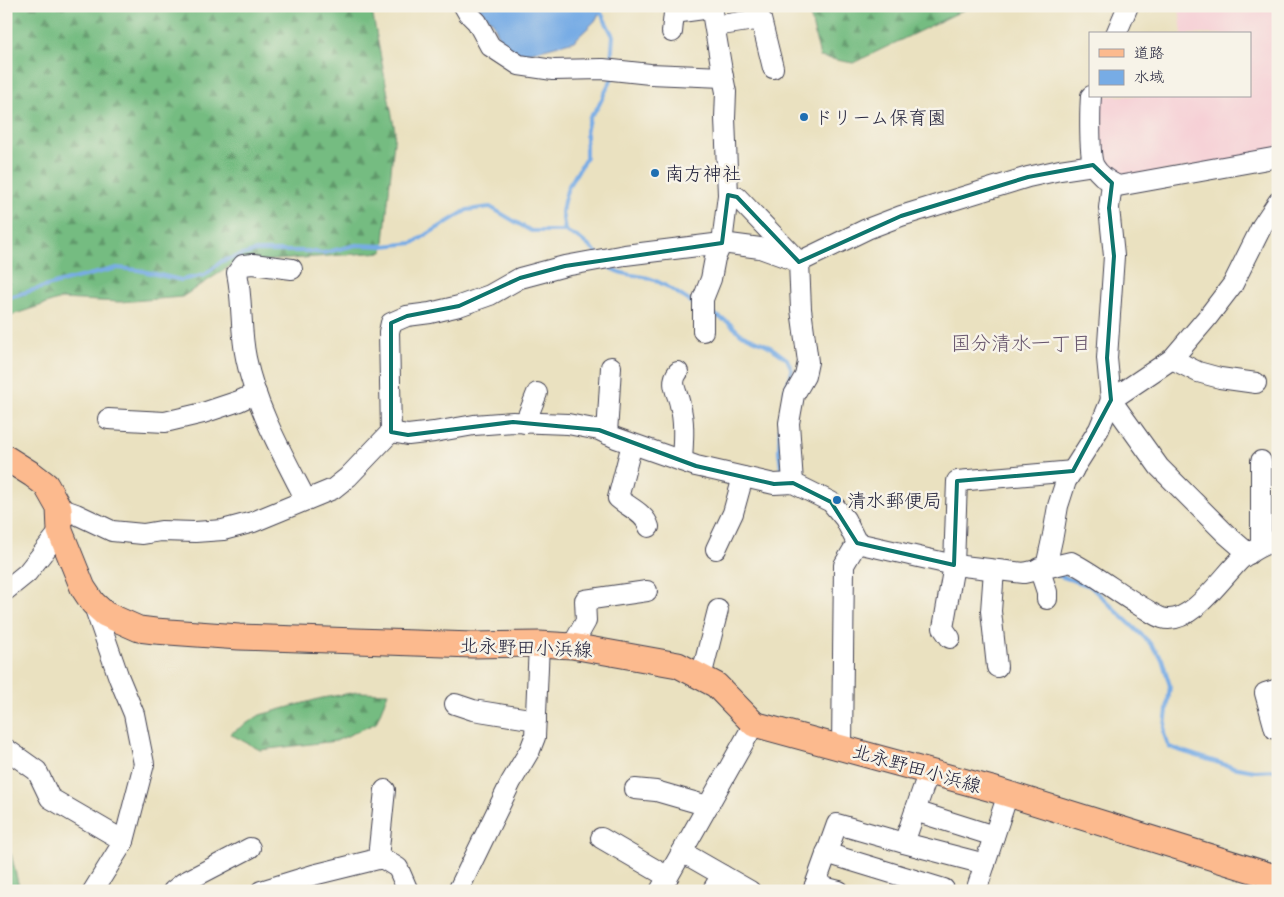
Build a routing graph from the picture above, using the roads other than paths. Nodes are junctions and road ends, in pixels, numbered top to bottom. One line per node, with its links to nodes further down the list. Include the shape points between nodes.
1 (464, 6): 7 (street, via 478,22 490,46 519,65 553,70 603,69)
2 (1128, 6): 5 (street)
3 (712, 14): 4 (street, via 674,13); 6 (street, via 761,19); 7 (street)
4 (672, 32)
5 (1117, 32)
6 (773, 68)
7 (723, 77): 12 (street)
8 (1091, 98): 10 (street)
9 (1278, 157): 11 (street, via 1129,185)
10 (1093, 166): 11 (street); 15 (street, via 1028,177 901,216)
11 (1112, 183): 24 (street, via 1109,208 1114,256 1107,358)
12 (728, 195): 14 (street); 15 (street, via 737,197)
13 (1278, 202): 18 (street, via 1232,284)
14 (722, 242): 15 (street, via 760,248); 17 (street, via 715,258); 27 (street, via 565,266 520,278 490,295 459,306 407,316 391,323)
15 (799, 262): 35 (street, via 808,362 807,371 794,395)
16 (292, 269): 22 (street, via 253,264 243,265 237,274 246,358)
17 (703, 314)
18 (1172, 359): 21 (street, via 1198,372); 24 (street)
19 (611, 367): 28 (street)
20 (678, 372): 31 (street, via 673,383 683,421)
21 (1256, 383)
22 (256, 393): 25 (street, via 203,413 165,422); 36 (street)
23 (537, 393): 26 (street)
24 (1111, 400): 33 (street, via 1099,429); 39 (street, via 1159,467 1227,535)
25 (108, 419)
26 (526, 422): 27 (street, via 408,434); 28 (street, via 568,424)
27 (390, 432): 36 (street, via 348,477 333,489)
28 (607, 434): 29 (street)
29 (632, 444): 31 (street); 38 (street, via 618,498 638,512)
30 (6, 458): 37 (main road, 北永野田小浜線, via 46,485)
31 (682, 461): 34 (street)
32 (1261, 461): 39 (street)
33 (1073, 471): 42 (street, via 957,481); 44 (street, via 1058,506)
34 (743, 478): 35 (street); 40 (street, via 733,513)
35 (783, 483): 41 (street, via 830,502 845,519)
36 (306, 500): 37 (street, via 253,522 223,530 144,534 112,531 76,514)
37 (60, 519): 45 (street, via 27,573); 47 (main road, 北永野田小浜線, via 80,580)
38 (649, 527)
39 (1263, 546): 44 (street, via 1242,559 1203,600 1174,620 1162,618 1071,562)
40 (716, 549)
41 (853, 550): 42 (street); 59 (street, via 844,565)
42 (952, 574): 43 (street); 49 (street, via 943,628)
43 (994, 577): 44 (street, via 1024,572); 52 (street, via 991,610)
44 (1044, 580)
45 (6, 590)
46 (647, 592): 51 (street, via 585,600 586,622)
47 (93, 603): 50 (main road, 北永野田小浜線, via 112,617 155,631 473,645); 69 (street, via 134,714 144,764)
48 (718, 610): 53 (street)
49 (950, 638)
50 (539, 644): 51 (main road, 北永野田小浜線); 56 (street)
51 (572, 646): 53 (main road, 北永野田小浜線, via 678,665)
52 (997, 667)
53 (701, 677): 57 (main road, 北永野田小浜線, via 716,685)
54 (1278, 690): 58 (street, via 1265,693 1275,729)
55 (455, 704): 56 (street)
56 (536, 720): 85 (street, via 530,750)
57 (754, 724): 59 (main road, 北永野田小浜線); 65 (street)
58 (1278, 728)
59 (842, 747): 61 (main road, 北永野田小浜線)
60 (6, 749): 69 (street, via 37,771 50,798)
61 (929, 771): 64 (main road, 北永野田小浜線); 66 (street)
62 (635, 789): 65 (street, via 656,791)
63 (385, 790): 74 (street)
64 (1008, 794): 67 (street); 76 (main road, 北永野田小浜線)
65 (708, 806): 72 (street)
66 (915, 811): 67 (street); 70 (street)
67 (994, 836): 75 (street)
68 (601, 838): 78 (street)
69 (124, 841): 81 (street)
70 (904, 843): 73 (street, via 837,824); 75 (street)
71 (250, 848): 82 (street, via 182,883)
72 (682, 852): 77 (street); 78 (street)
73 (826, 853): 79 (street); 87 (street)
74 (378, 858): 83 (street); 84 (street, via 398,868)
75 (985, 864): 88 (street)
76 (1274, 882)
77 (717, 883): 80 (street)
78 (668, 885)
79 (814, 888): 86 (street)
80 (749, 890)
81 (93, 891)
82 (173, 891)
83 (262, 891)
84 (408, 891)
85 (458, 891)
86 (839, 891)
87 (945, 891)
88 (976, 891)

